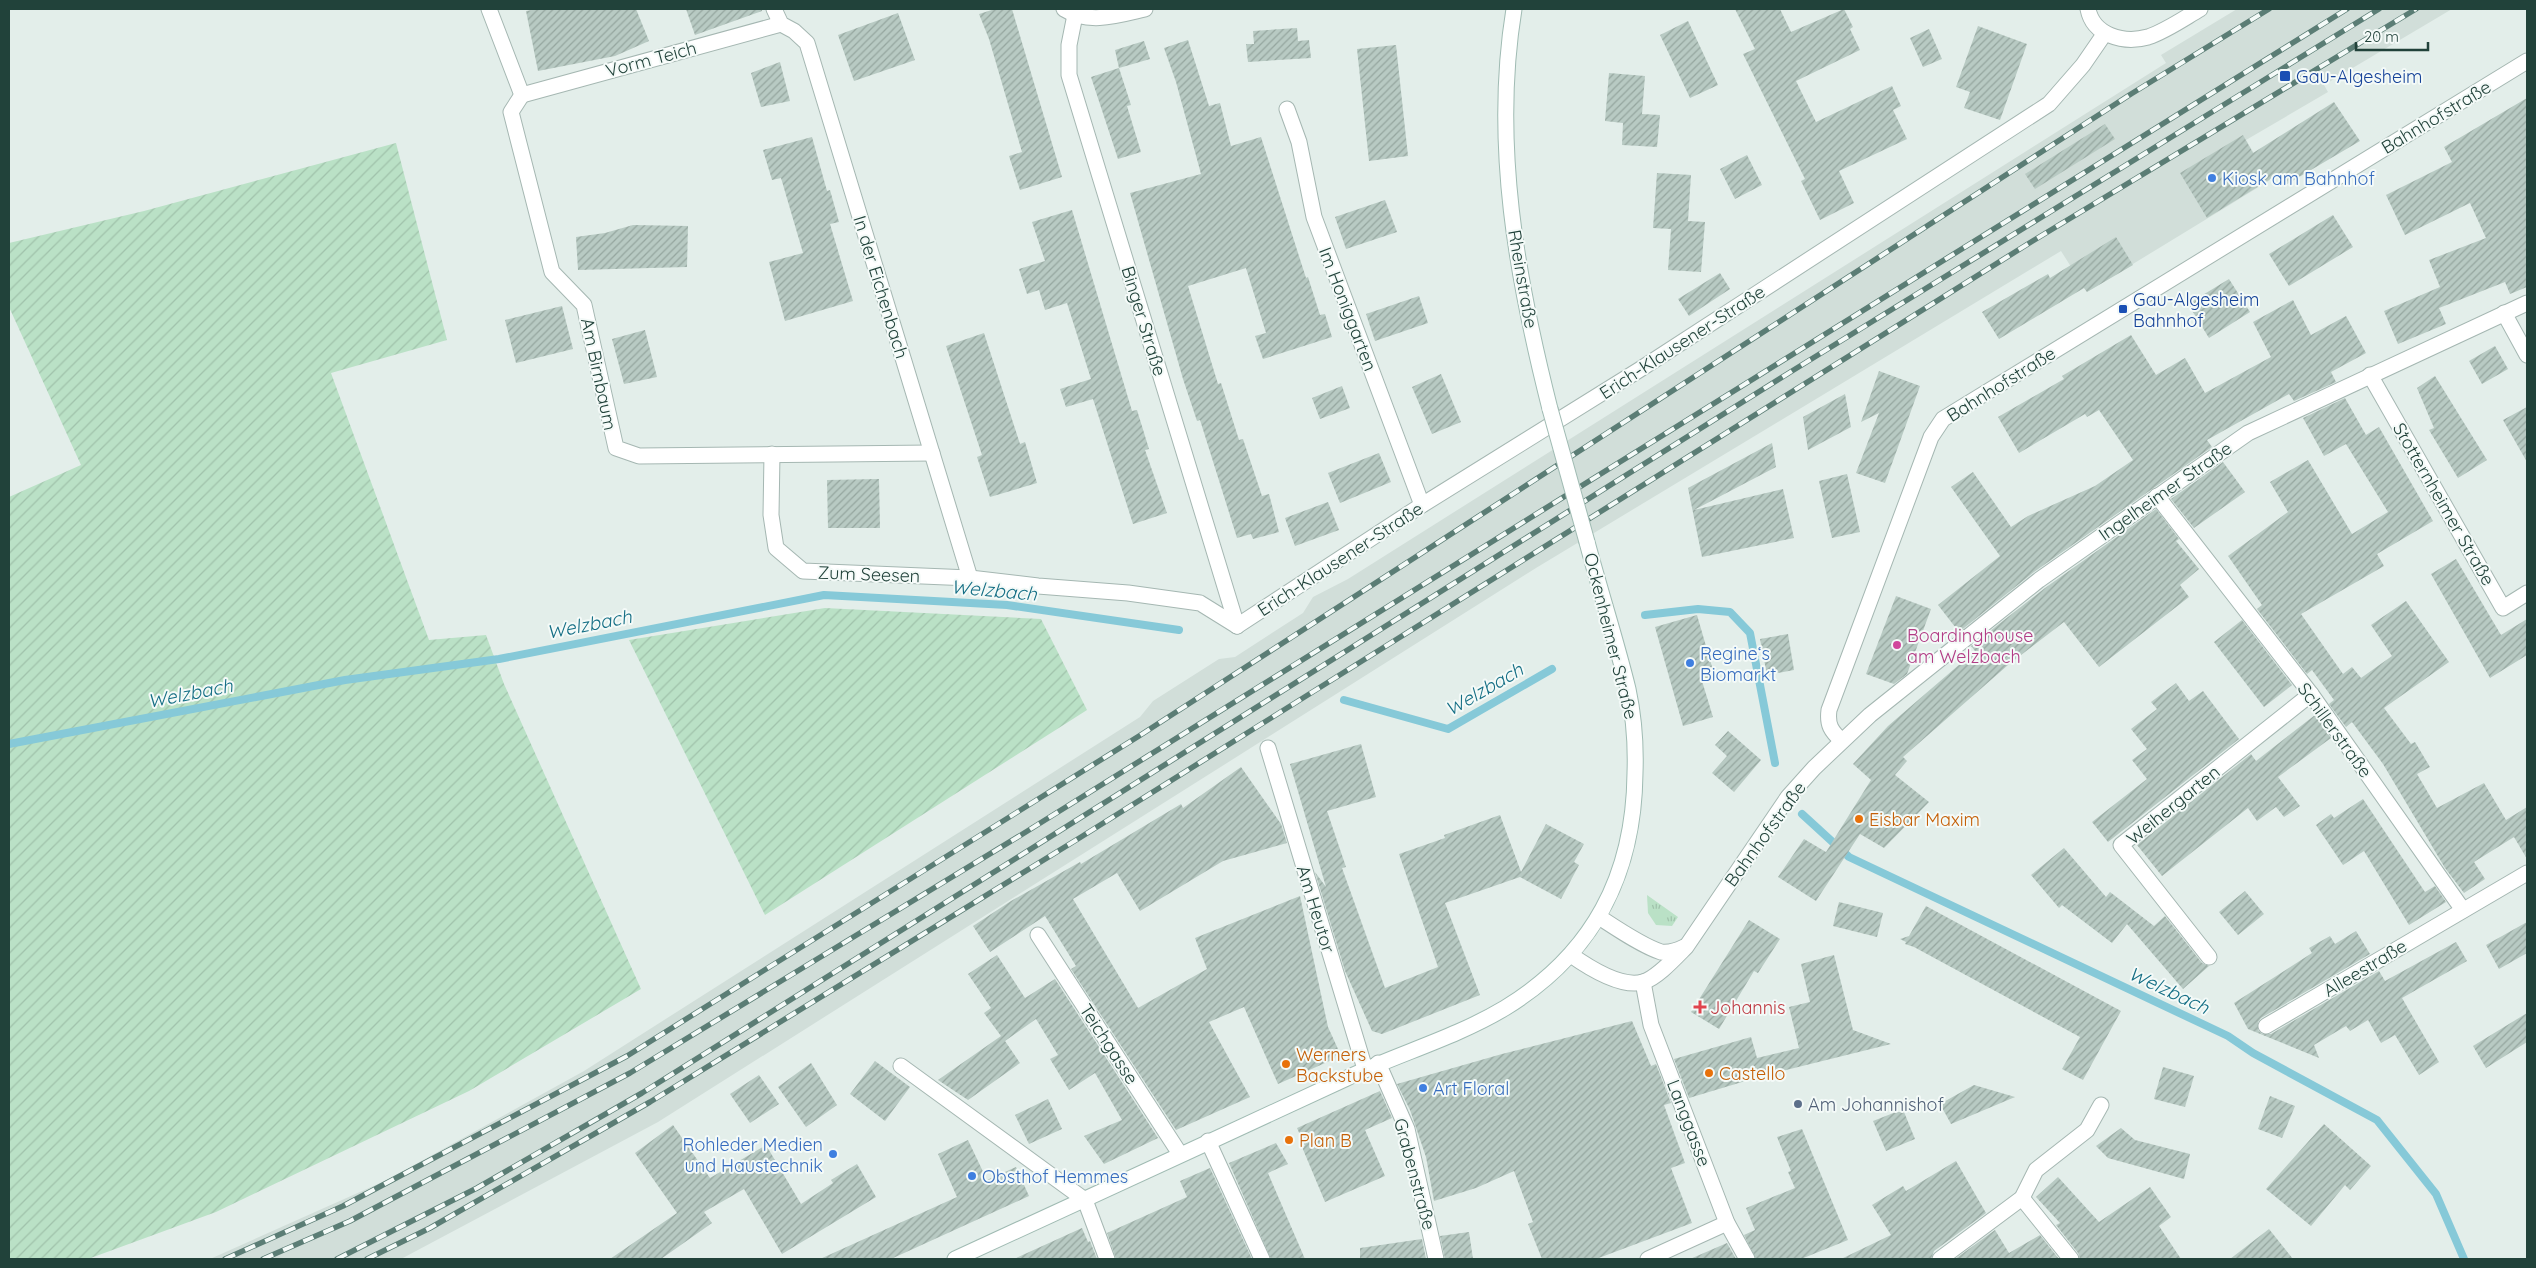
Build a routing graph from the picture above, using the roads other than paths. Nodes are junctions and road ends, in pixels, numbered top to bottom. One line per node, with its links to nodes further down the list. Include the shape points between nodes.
1 (489, 9): 11 (street)
2 (774, 9): 8 (street)
3 (1146, 9): 7 (street, Binger Straße, via 1094,18)
4 (1514, 9): 21 (street, Rheinstraße, bridge, via 1505,108 1506,158 1523,294 1550,409)
5 (2088, 9): 9 (street, via 2094,26)
6 (2200, 9): 9 (street, via 2148,37 2129,38)
7 (1069, 12): 24 (street, Binger Straße, via 1069,75)
8 (781, 24): 11 (street, Vorm Teich); 17 (street, In der Eichenbach, via 794,30 807,44)
9 (2105, 33): 20 (street, Erich-Klausener-Straße, via 2083,65 2049,104 1639,370)
10 (2527, 61): 26 (street, Bahnhofstraße, via 1943,419 1931,437 1830,710 1829,725)
11 (522, 95): 18 (street, Am Birnbaum, via 511,112 552,272 584,305 616,448 639,456)
12 (1287, 109): 20 (street, Im Honiggarten, via 1299,142 1314,217)
13 (2527, 303): 14 (street, Ingelheimer Straße)
14 (2504, 313): 15 (street); 16 (street, Ingelheimer Straße)
15 (2527, 355)
16 (2370, 375): 19 (street, Ingelheimer Straße, via 2248,433); 23 (street, Stotternheimer Straße, via 2503,608)
17 (932, 453): 18 (street, Am Birnbaum); 22 (street, In der Eichenbach)
18 (772, 454): 22 (street, Zum Seesen, via 771,515 776,548 803,571)
19 (2158, 496): 25 (street, Schillerstraße); 26 (street, Ingelheimer Straße, via 2040,580 1870,715)
20 (1422, 505): 24 (street, Erich-Klausener-Straße)
21 (1587, 542): 30 (street, Ockenheimer Straße, via 1628,690 1636,748 1635,795 1629,840 1620,873)
22 (970, 578): 24 (street, Zum Seesen, via 1200,603)
23 (2527, 593)
24 (1237, 626)
25 (2311, 694): 29 (street, Schillerstraße); 34 (street, Weihergarten, via 2121,845)
26 (1842, 741): 32 (street, Bahnhofstraße, via 1788,797)
27 (1268, 748): 38 (street, Am Heutor)
28 (2527, 873): 29 (street)
29 (2463, 910): 36 (street, Alleestraße)
30 (1599, 917): 32 (street, via 1662,952); 33 (street, Ockenheimer Straße)
31 (1038, 935): 41 (street, Teichgasse)
32 (1686, 947): 35 (street, Bahnhofstraße)
33 (1571, 955): 35 (street, via 1594,971); 38 (street, Ockenheimer Straße, via 1554,972 1504,1008 1461,1030)
34 (2209, 957)
35 (1643, 982): 44 (street, Langgasse, via 1652,1025)
36 (2266, 1026)
37 (902, 1066): 43 (street)
38 (1371, 1066): 40 (street, Ockenheimer Straße); 48 (street, Grabenstraße, via 1407,1129)
39 (2101, 1105): 42 (street, via 2086,1130 2036,1170)
40 (1208, 1141): 41 (street, Ockenheimer Straße); 47 (street)
41 (1180, 1154): 43 (street, Ockenheimer Straße)
42 (2022, 1198): 51 (street); 52 (street)
43 (1085, 1200): 45 (street, Ockenheimer Straße); 46 (street)
44 (1727, 1222): 49 (street); 50 (street, Langgasse)
45 (955, 1259)
46 (1107, 1259)
47 (1262, 1259)
48 (1436, 1259)
49 (1648, 1259)
50 (1747, 1259)
51 (1940, 1259)
52 (2071, 1259)

